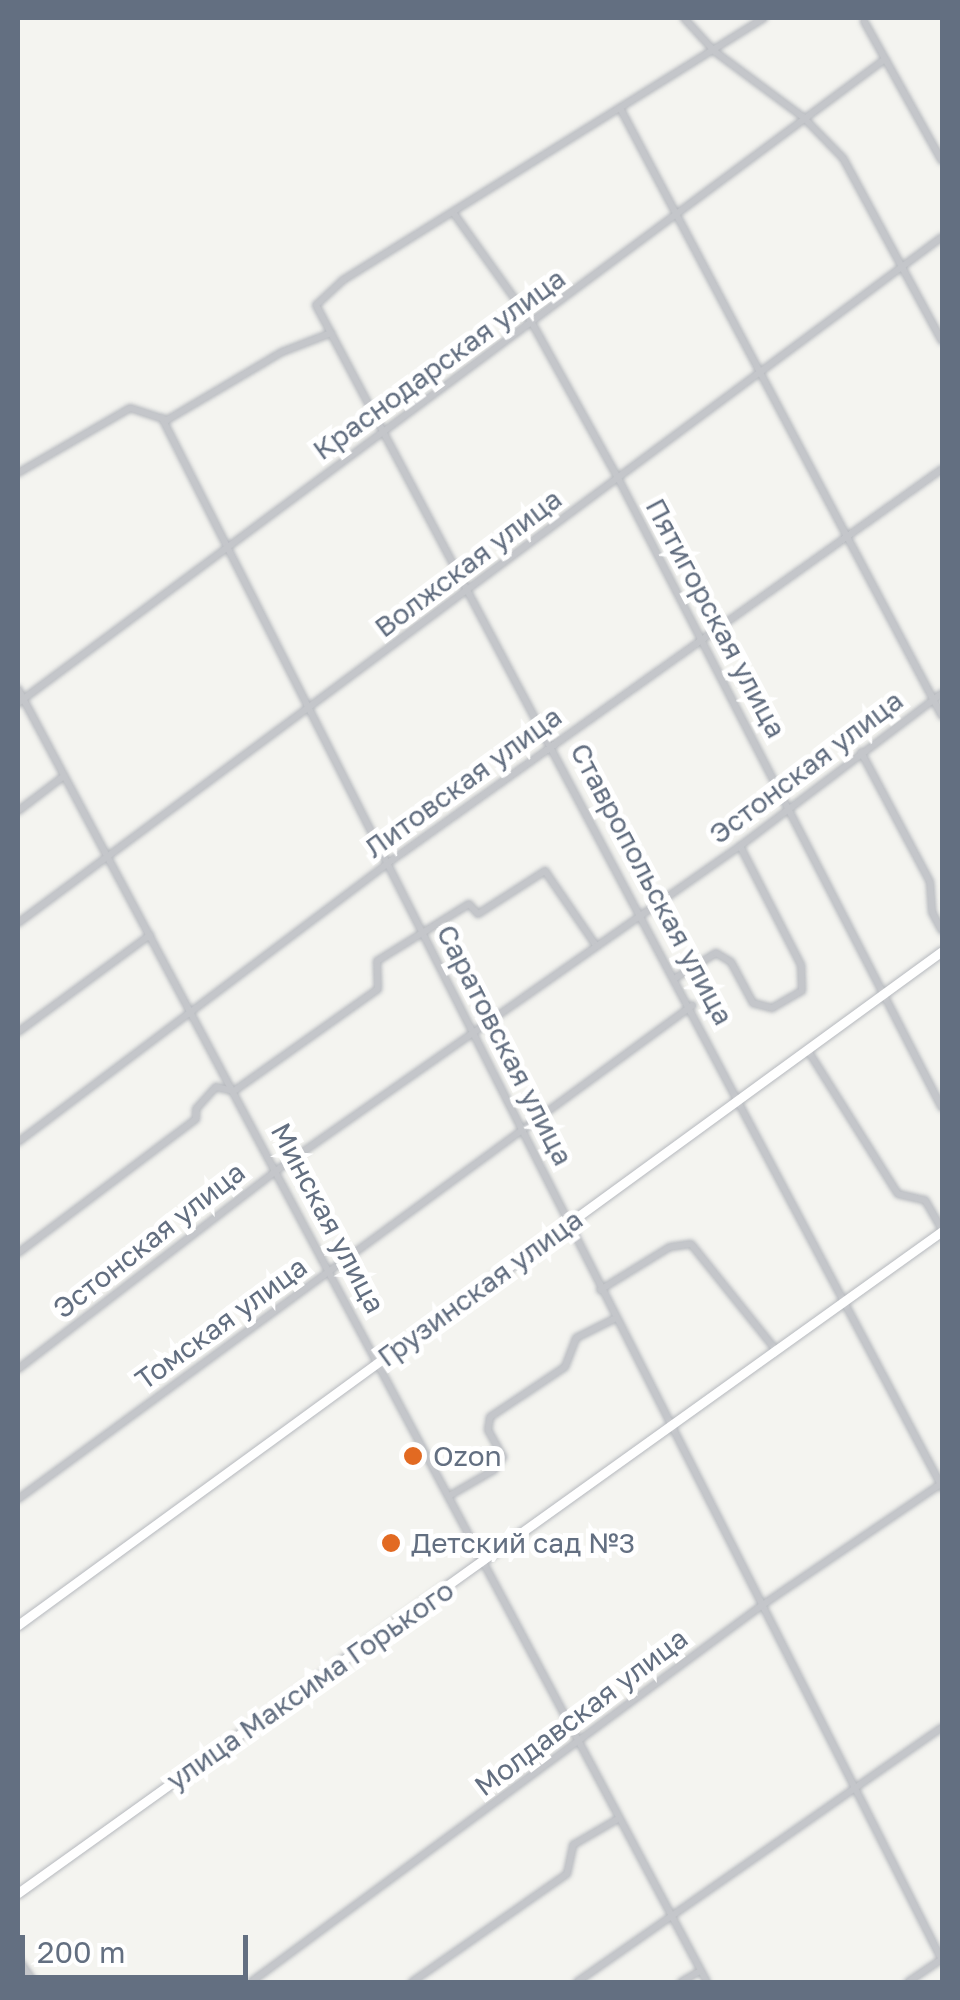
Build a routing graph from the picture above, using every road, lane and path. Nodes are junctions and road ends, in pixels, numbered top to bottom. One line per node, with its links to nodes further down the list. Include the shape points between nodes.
1 (684, 18): 4 (street)
2 (764, 18): 4 (street)
3 (864, 21): 5 (street)
4 (714, 51): 6 (street); 7 (street)
5 (885, 59): 7 (street, Краснодарская улица); 8 (street)
6 (620, 108): 9 (street); 10 (street)
7 (803, 117): 10 (street, Краснодарская улица); 12 (street, via 843,158)
8 (942, 161)
9 (455, 215): 13 (street, Пятигорская улица); 14 (street, Ставропольская улица, via 342,280 316,304)
10 (677, 215): 13 (street, Краснодарская улица); 16 (street)
11 (942, 236): 12 (street, Волжская улица)
12 (901, 263): 15 (street); 16 (street, Волжская улица)
13 (532, 323): 18 (street, Краснодарская улица); 21 (street, Пятигорская улица)
14 (331, 332): 17 (street); 18 (street, Ставропольская улица)
15 (942, 342)
16 (760, 372): 21 (street, Волжская улица); 22 (street)
17 (162, 418): 20 (street, via 130,408); 23 (street, Саратовская улица)
18 (384, 432): 23 (street, Краснодарская улица); 24 (street, Ставропольская улица)
19 (942, 469): 22 (street, Литовская улица)
20 (18, 474)
21 (618, 478): 24 (street, Волжская улица); 25 (street, Пятигорская улица)
22 (846, 533): 25 (street, Литовская улица); 28 (street)
23 (225, 549): 29 (street, Краснодарская улица); 30 (street, Саратовская улица)
24 (470, 592): 30 (street, Волжская улица); 32 (street, Ставропольская улица)
25 (698, 640): 32 (street, Литовская улица); 35 (street, Пятигорская улица)
26 (18, 689): 29 (street, Минская улица)
27 (942, 694): 28 (street, Эстонская улица)
28 (934, 700): 31 (street); 33 (street, Эстонская улица)
29 (20, 701): 34 (street, Минская улица)
30 (308, 710): 38 (street, Волжская улица); 39 (street, Саратовская улица)
31 (942, 716)
32 (552, 744): 39 (street, Литовская улица); 40 (street, Ставропольская улица)
33 (862, 752): 35 (street, Эстонская улица); 42 (street, via 930,882 932,912)
34 (64, 776): 36 (street); 38 (street, Минская улица)
35 (789, 804): 37 (street, Эстонская улица); 48 (street, Пятигорская улица)
36 (18, 811)
37 (740, 846): 40 (street, Эстонская улица); 47 (street, via 800,965 802,991 772,1008 753,1003 731,962 716,952)
38 (107, 856): 41 (street, Волжская улица); 44 (street, Минская улица)
39 (388, 863): 43 (street, Саратовская улица); 50 (street, Литовская улица)
40 (642, 910): 45 (street, Эстонская улица); 47 (street, Ставропольская улица)
41 (18, 923)
42 (942, 931)
43 (424, 934): 45 (street, via 469,904 478,914 546,871); 51 (street, Саратовская улица); 54 (street, via 377,961 378,989)
44 (150, 935): 50 (street, Минская улица); 52 (street)
45 (595, 944): 51 (street, Эстонская улица)
46 (942, 950): 48 (main road, Грузинская улица)
47 (678, 977): 49 (street, Ставропольская улица)
48 (883, 993): 53 (main road, Грузинская улица); 56 (street, Пятигорская улица)
49 (692, 1005): 55 (street, Ставропольская улица); 57 (street, Томская улица)
50 (192, 1013): 54 (street, Минская улица); 58 (street, Литовская улица)
51 (474, 1030): 57 (street, Саратовская улица); 59 (street, Эстонская улица)
52 (18, 1032)
53 (807, 1048): 55 (main road, Грузинская улица); 61 (street, via 898,1194 925,1200)
54 (234, 1091): 59 (street, Минская улица); 62 (street, via 216,1087 196,1108 196,1119)
55 (740, 1098): 60 (main road, Грузинская улица); 65 (street, Ставропольская улица)
56 (942, 1108)
57 (525, 1128): 60 (street, Саратовская улица); 63 (street, Томская улица)
58 (18, 1142)
59 (277, 1170): 63 (street, Минская улица); 69 (street, Эстонская улица)
60 (567, 1225): 64 (street, Саратовская улица); 68 (main road, Грузинская улица)
61 (942, 1230): 65 (main road, улица Максима Горького)
62 (18, 1253)
63 (331, 1271): 68 (street, Минская улица); 73 (street, Томская улица)
64 (600, 1290): 66 (street, Саратовская улица); 67 (street, via 670,1247 692,1244)
65 (846, 1300): 67 (main road, улица Максима Горького); 71 (street, Ставропольская улица)
66 (614, 1319): 70 (street, Саратовская улица); 72 (street, via 576,1338 565,1367 490,1418 488,1430 503,1457 494,1470)
67 (776, 1350): 70 (main road, улица Максима Горького)
68 (379, 1362): 72 (street, Минская улица); 76 (main road, Грузинская улица)
69 (18, 1369)
70 (670, 1426): 74 (main road, улица Максима Горького); 75 (street, Саратовская улица)
71 (942, 1485): 75 (street, Молдавская улица)
72 (449, 1496): 74 (street, Минская улица)
73 (18, 1499)
74 (484, 1561): 78 (street, Минская улица); 81 (main road, улица Максима Горького)
75 (761, 1606): 78 (street, Молдавская улица); 79 (street, Саратовская улица)
76 (18, 1625)
77 (942, 1727): 79 (street)
78 (575, 1745): 80 (street, Минская улица); 87 (street, Молдавская улица)
79 (854, 1790): 82 (street); 84 (street, Саратовская улица)
80 (616, 1820): 82 (street, Минская улица); 88 (street, via 572,1845 567,1874)
81 (18, 1893)
82 (671, 1918): 85 (street, Минская улица); 89 (street)
83 (18, 1959): 86 (street)
84 (942, 1959): 92 (street)
85 (700, 1971): 90 (street); 91 (street, Минская улица)
86 (34, 1982)
87 (251, 1982)
88 (412, 1982)
89 (577, 1982)
90 (681, 1982)
91 (706, 1982)
92 (908, 1982)

